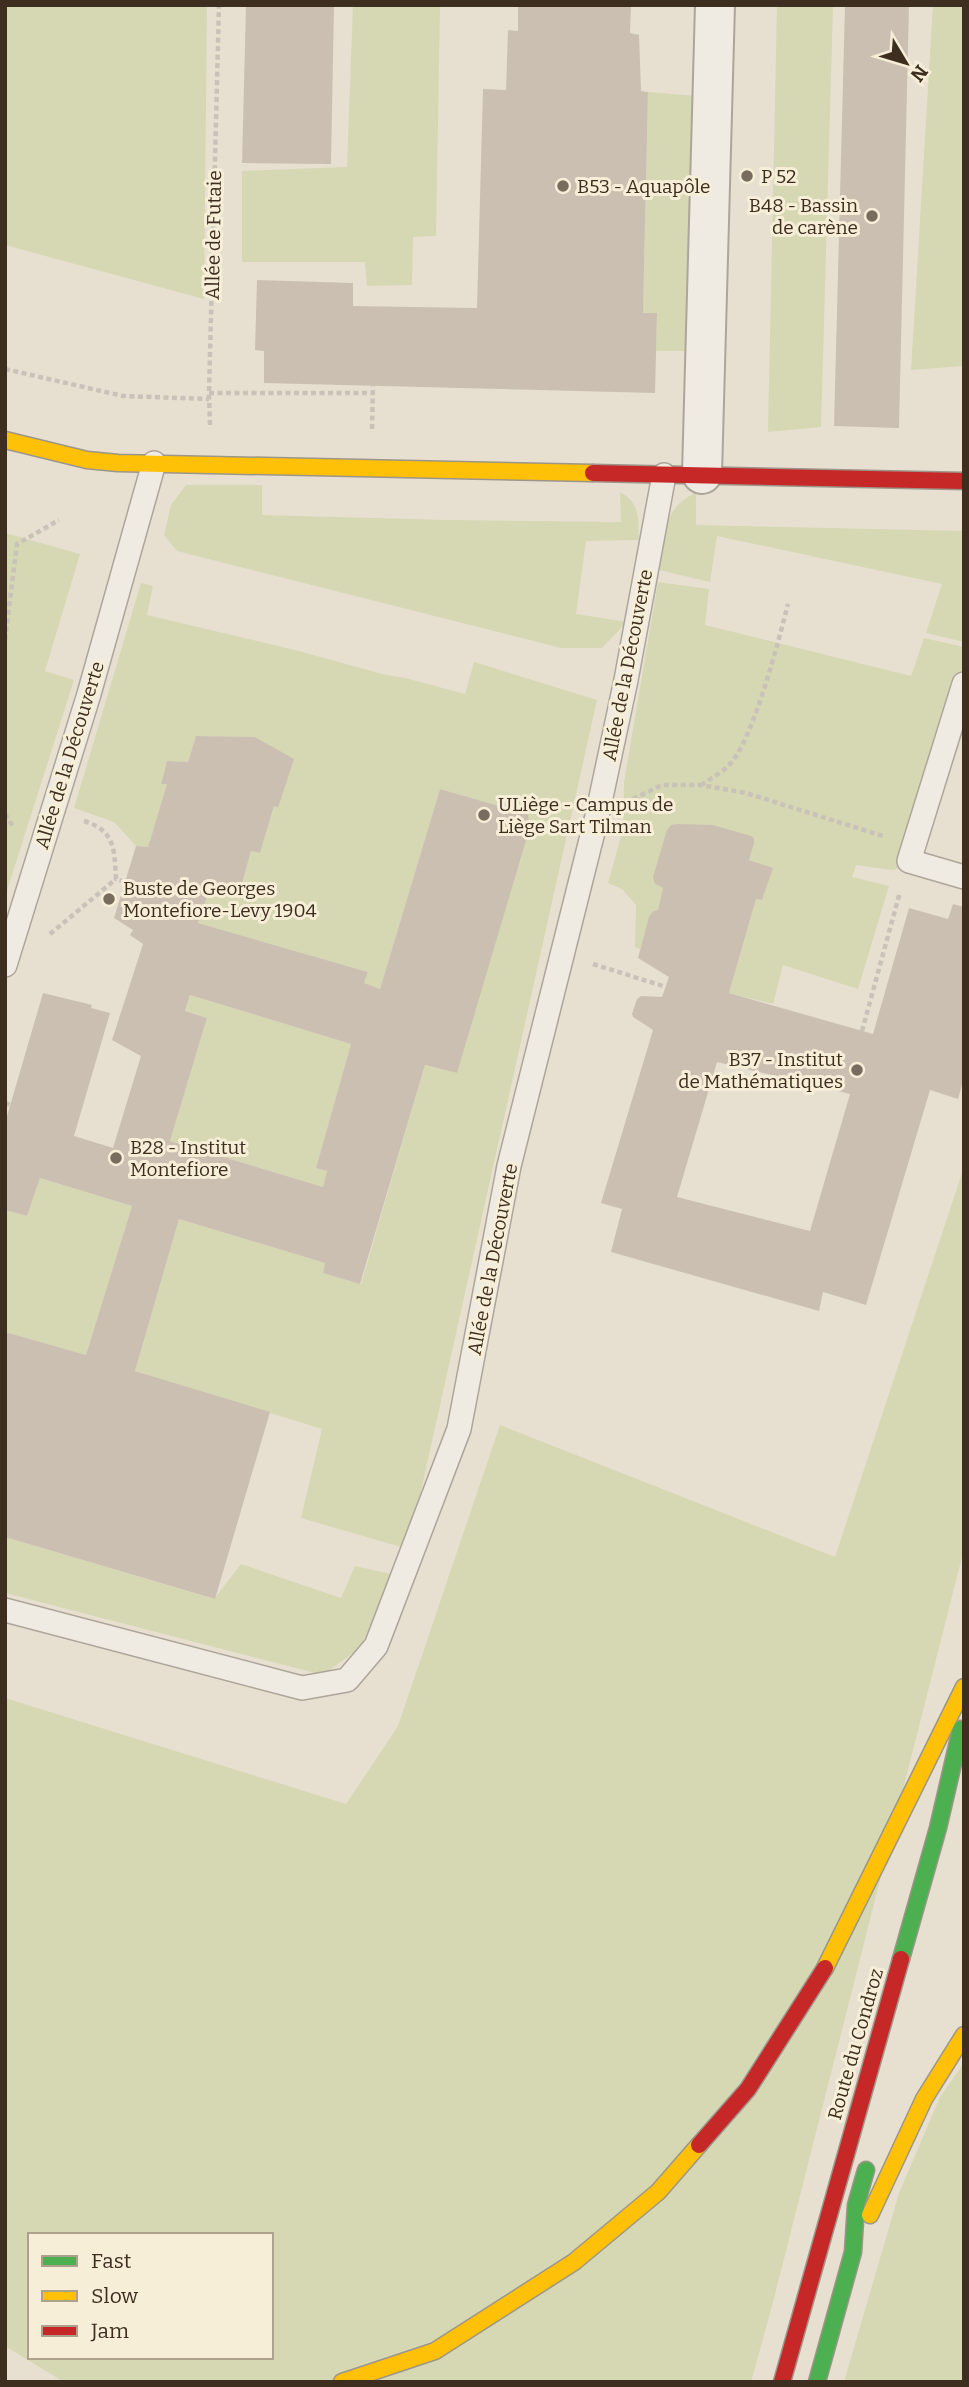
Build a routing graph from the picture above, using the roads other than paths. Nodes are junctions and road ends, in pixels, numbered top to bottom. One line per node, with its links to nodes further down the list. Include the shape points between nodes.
1 (715, 5): 4 (street)
2 (5, 440): 3 (main road, via 87,460)
3 (154, 463): 5 (main road); 9 (lane, Allée de la Découverte)
4 (702, 474): 5 (main road); 6 (main road)
5 (664, 475): 10 (lane, Allée de la Découverte, via 597,816 509,1166 459,1429 376,1646 346,1680 302,1688)
6 (964, 481)
7 (964, 684): 8 (lane, via 911,853)
8 (964, 877)
9 (8, 958)
10 (5, 1610)
11 (964, 1687): 16 (main road, via 832,1958 748,2089 667,2182 574,2262 435,2351)
12 (964, 1716): 17 (main road, Route du Condroz, via 938,1828)
13 (964, 2035): 15 (main road, via 924,2099)
14 (871, 2152): 15 (main road, via 856,2205)
15 (853, 2252): 18 (main road)
16 (342, 2382)
17 (782, 2382)
18 (817, 2382)

